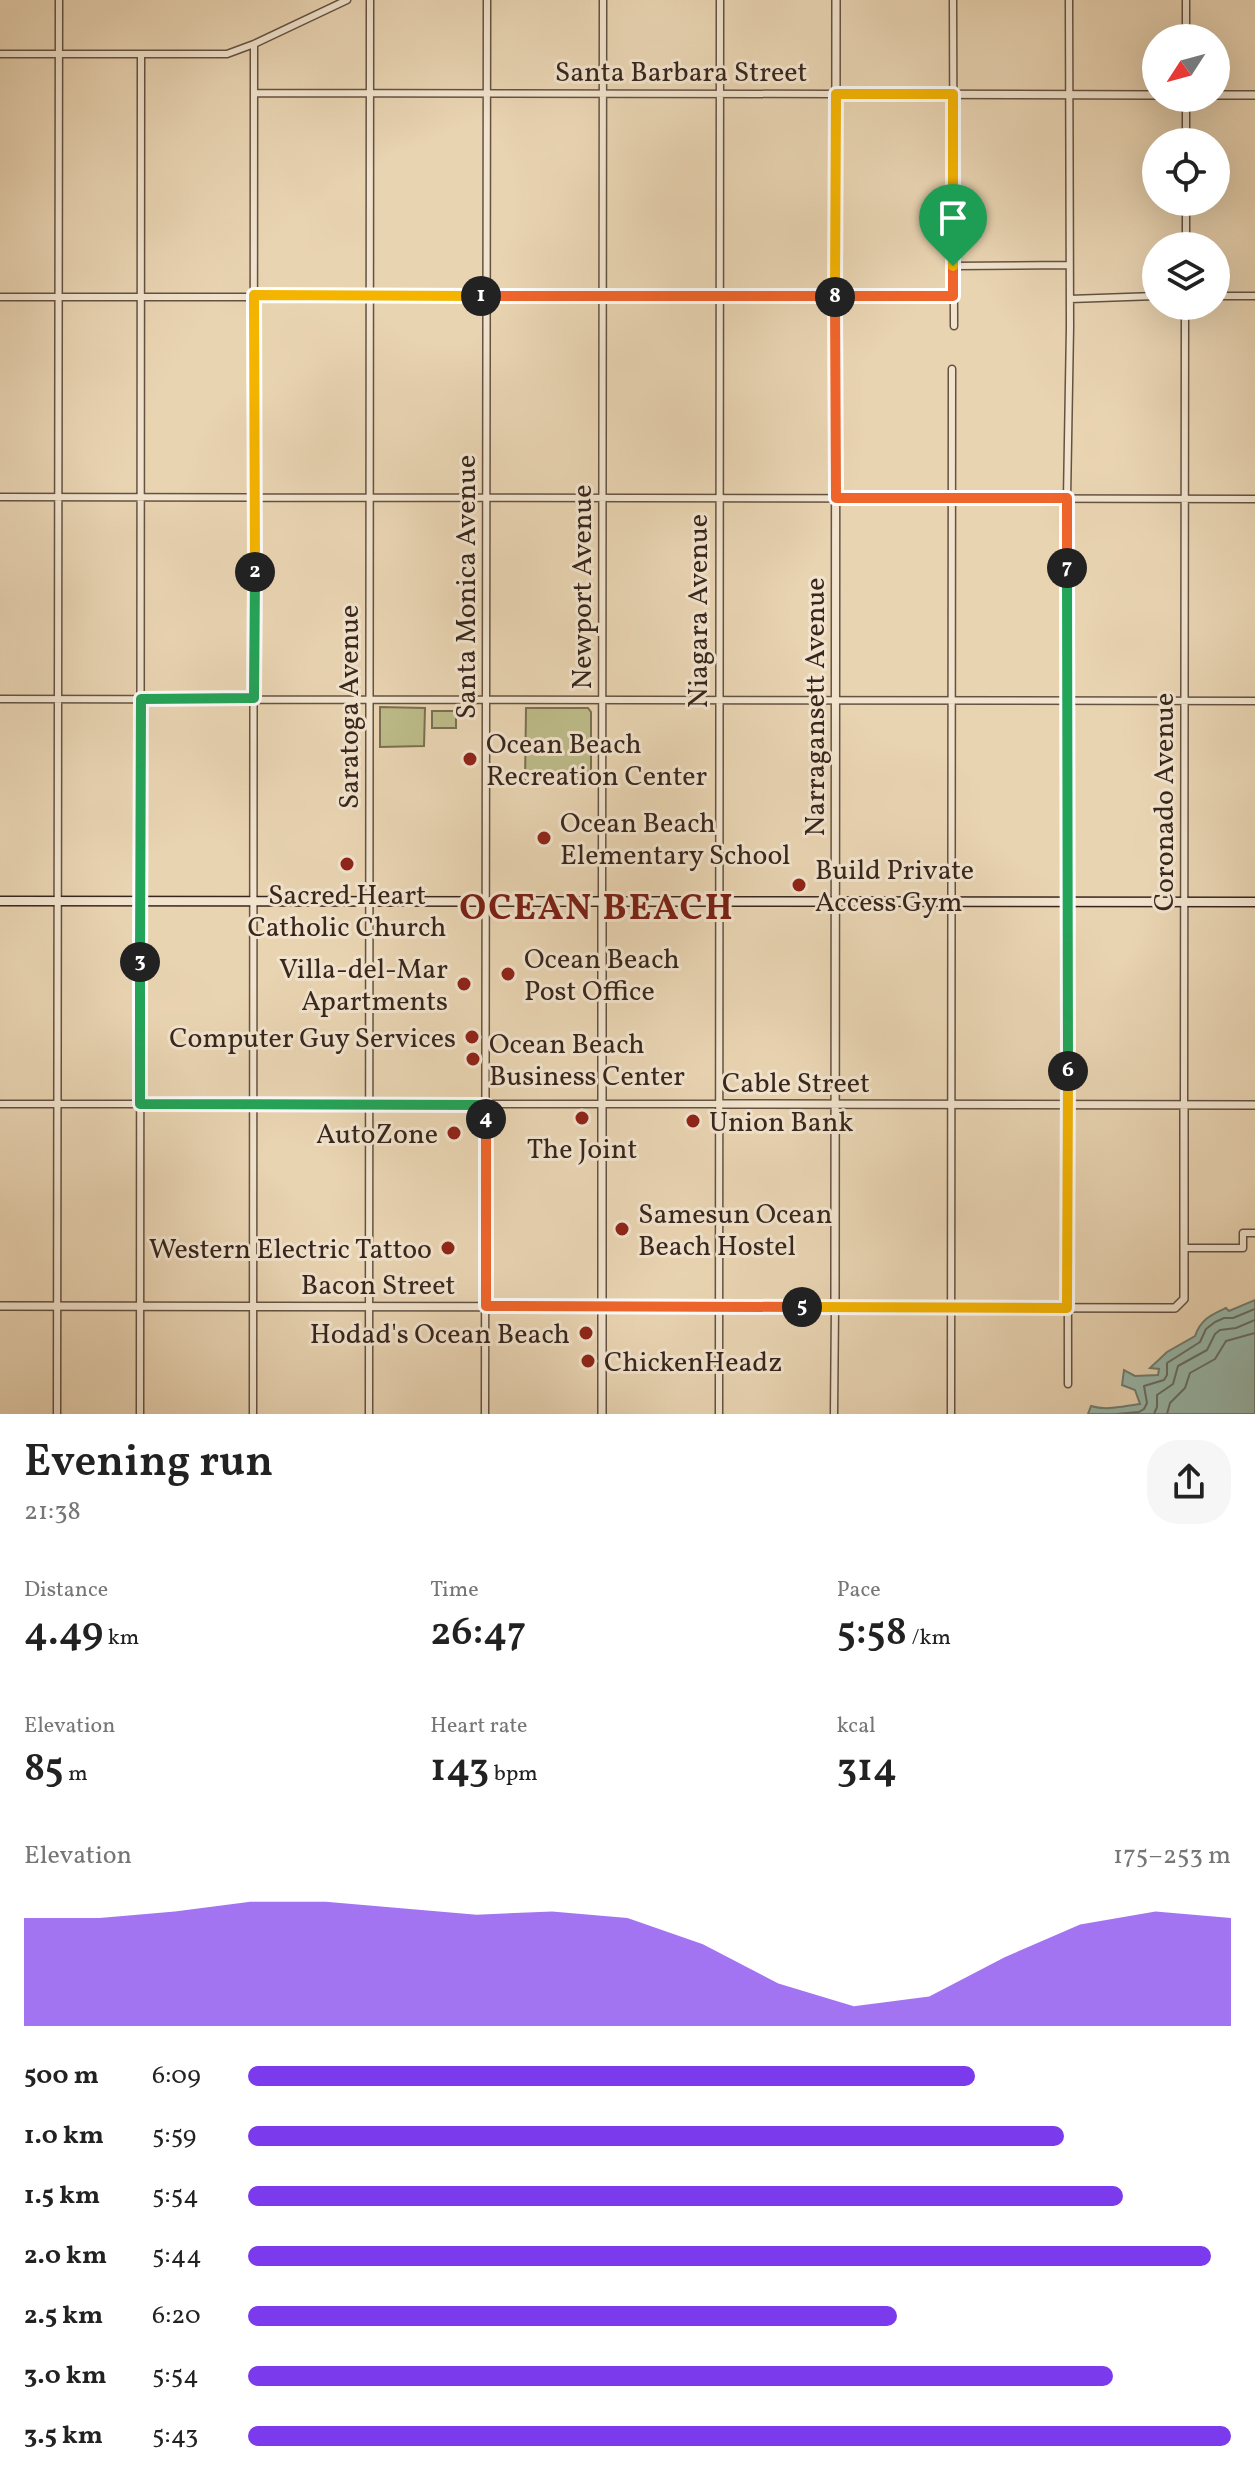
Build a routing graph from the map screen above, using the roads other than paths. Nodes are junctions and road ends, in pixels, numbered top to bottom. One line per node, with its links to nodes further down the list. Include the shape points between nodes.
1 (59, 0): 14 (street)
2 (347, 0): 12 (street)
3 (370, 0): 17 (street, Saratoga Avenue)
4 (487, 0): 18 (street, Santa Monica Avenue)
5 (603, 0): 19 (street, Newport Avenue)
6 (720, 0): 20 (street, Niagara Avenue)
7 (836, 0): 21 (street, Narragansett Avenue)
8 (953, 0): 22 (street)
9 (1069, 0): 23 (street)
10 (1186, 0): 11 (street)
11 (1186, 24)
12 (254, 44): 15 (street, via 227,54); 16 (street)
13 (0, 54): 14 (street)
14 (58, 54): 15 (street); 41 (street)
15 (141, 54): 30 (street)
16 (254, 93): 17 (street, Santa Barbara Street); 29 (street)
17 (370, 93): 18 (street, Santa Barbara Street); 31 (street, Saratoga Avenue)
18 (487, 93): 19 (street, Santa Barbara Street); 32 (street, Santa Monica Avenue)
19 (603, 94): 20 (street, Santa Barbara Street); 33 (street, Newport Avenue)
20 (719, 94): 21 (street, Santa Barbara Street); 34 (street, Niagara Avenue)
21 (836, 94): 22 (street, Santa Barbara Street); 35 (street, Narragansett Avenue)
22 (953, 94): 23 (street, Santa Barbara Street); 28 (street)
23 (1069, 95): 24 (street, Santa Barbara Street); 27 (street)
24 (1142, 95)
25 (1230, 95): 26 (street)
26 (1255, 95)
27 (1069, 265): 28 (street); 42 (street)
28 (953, 266): 36 (street)
29 (254, 295): 30 (street); 31 (street); 49 (street)
30 (140, 296): 41 (street); 48 (street)
31 (371, 296): 32 (street); 51 (street, Saratoga Avenue)
32 (487, 296): 33 (street); 52 (street, Santa Monica Avenue)
33 (603, 296): 34 (street); 50 (street, Newport Avenue)
34 (720, 296): 35 (street); 53 (street, Niagara Avenue)
35 (835, 296): 36 (street); 54 (street, Narragansett Avenue)
36 (953, 296): 44 (street)
37 (1142, 296): 42 (street)
38 (1230, 296): 39 (street)
39 (1255, 296)
40 (0, 297): 41 (street)
41 (58, 297): 47 (street)
42 (1070, 299): 56 (street)
43 (1185, 320): 57 (street, Coronado Avenue)
44 (954, 326)
45 (952, 369): 55 (street)
46 (0, 497): 47 (street)
47 (58, 497): 48 (street); 61 (street)
48 (142, 497): 49 (street); 62 (street)
49 (255, 497): 51 (street); 59 (street)
50 (603, 497): 52 (street); 53 (street); 65 (street, Newport Avenue)
51 (371, 498): 52 (street); 63 (street, Saratoga Avenue)
52 (487, 498): 64 (street, Santa Monica Avenue)
53 (719, 498): 54 (street); 69 (street, Niagara Avenue)
54 (836, 498): 55 (street); 66 (street, Narragansett Avenue)
55 (953, 498): 56 (street); 67 (street)
56 (1067, 498): 57 (street); 68 (street)
57 (1184, 499): 58 (street); 70 (street, Coronado Avenue)
58 (1255, 499)
59 (254, 698): 62 (street); 63 (street); 75 (street)
60 (0, 699): 61 (street)
61 (57, 699): 62 (street); 73 (street)
62 (141, 699): 74 (street)
63 (370, 700): 64 (street); 76 (street, Saratoga Avenue)
64 (486, 700): 65 (street); 77 (street, Santa Monica Avenue)
65 (603, 700): 69 (street); 78 (street, Newport Avenue)
66 (835, 700): 67 (street); 69 (street); 80 (street, Narragansett Avenue)
67 (952, 700): 68 (street); 81 (street)
68 (1069, 700): 70 (street); 82 (street)
69 (720, 701): 79 (street, Niagara Avenue)
70 (1184, 701): 71 (street); 83 (street, Coronado Avenue)
71 (1255, 701)
72 (0, 901): 73 (main road)
73 (57, 901): 74 (main road); 87 (street)
74 (140, 901): 75 (main road); 88 (street)
75 (253, 901): 76 (main road); 85 (street)
76 (370, 901): 77 (main road); 89 (street, Saratoga Avenue)
77 (486, 902): 78 (main road); 94 (street, Santa Monica Avenue)
78 (602, 902): 79 (main road); 90 (street, Newport Avenue)
79 (719, 902): 80 (main road); 91 (street, Niagara Avenue)
80 (836, 902): 81 (main road); 92 (street, Narragansett Avenue)
81 (952, 902): 82 (main road); 95 (street)
82 (1068, 902): 83 (main road); 93 (street)
83 (1185, 902): 84 (main road); 96 (street, Coronado Avenue)
84 (1255, 902)
85 (254, 1103): 88 (street, Cable Street); 89 (street, Cable Street); 104 (street)
86 (0, 1104): 87 (street, Cable Street)
87 (57, 1104): 88 (street, Cable Street); 101 (street)
88 (140, 1104): 103 (street)
89 (370, 1104): 94 (street, Cable Street); 105 (street, Saratoga Avenue)
90 (602, 1104): 91 (street, Cable Street); 94 (street, Cable Street); 107 (street, Newport Avenue)
91 (719, 1104): 92 (street, Cable Street); 108 (street, Niagara Avenue)
92 (835, 1104): 95 (street, Cable Street); 109 (street, Narragansett Avenue)
93 (1068, 1104): 95 (street, Cable Street); 96 (street, Cable Street); 111 (street)
94 (486, 1105): 106 (street, Santa Monica Avenue)
95 (951, 1105): 110 (street)
96 (1184, 1105): 97 (street, Cable Street); 99 (street, Coronado Avenue)
97 (1255, 1105)
98 (1255, 1233): 99 (street, via 1243,1233 1243,1248)
99 (1184, 1248): 100 (street, Coronado Avenue)
100 (1184, 1299): 111 (street, Bacon Street, via 1175,1308)
101 (57, 1305): 102 (street, Bacon Street); 103 (street, Bacon Street); 113 (street)
102 (0, 1306)
103 (140, 1306): 104 (street, Bacon Street); 114 (street)
104 (253, 1306): 105 (street, Bacon Street); 115 (street)
105 (369, 1306): 106 (street, Bacon Street); 116 (street, Saratoga Avenue)
106 (486, 1306): 107 (street, Bacon Street); 117 (street, Santa Monica Avenue)
107 (602, 1307): 108 (street, Bacon Street); 118 (street, Newport Avenue)
108 (719, 1307): 109 (street, Bacon Street); 119 (street, Niagara Avenue)
109 (835, 1307): 110 (street, Bacon Street); 120 (street, Narragansett Avenue)
110 (951, 1308): 111 (street, Bacon Street); 121 (street)
111 (1067, 1308): 112 (street)
112 (1068, 1384)
113 (57, 1414)
114 (140, 1414)
115 (253, 1414)
116 (369, 1414)
117 (485, 1414)
118 (602, 1414)
119 (719, 1414)
120 (834, 1414)
121 (951, 1414)

